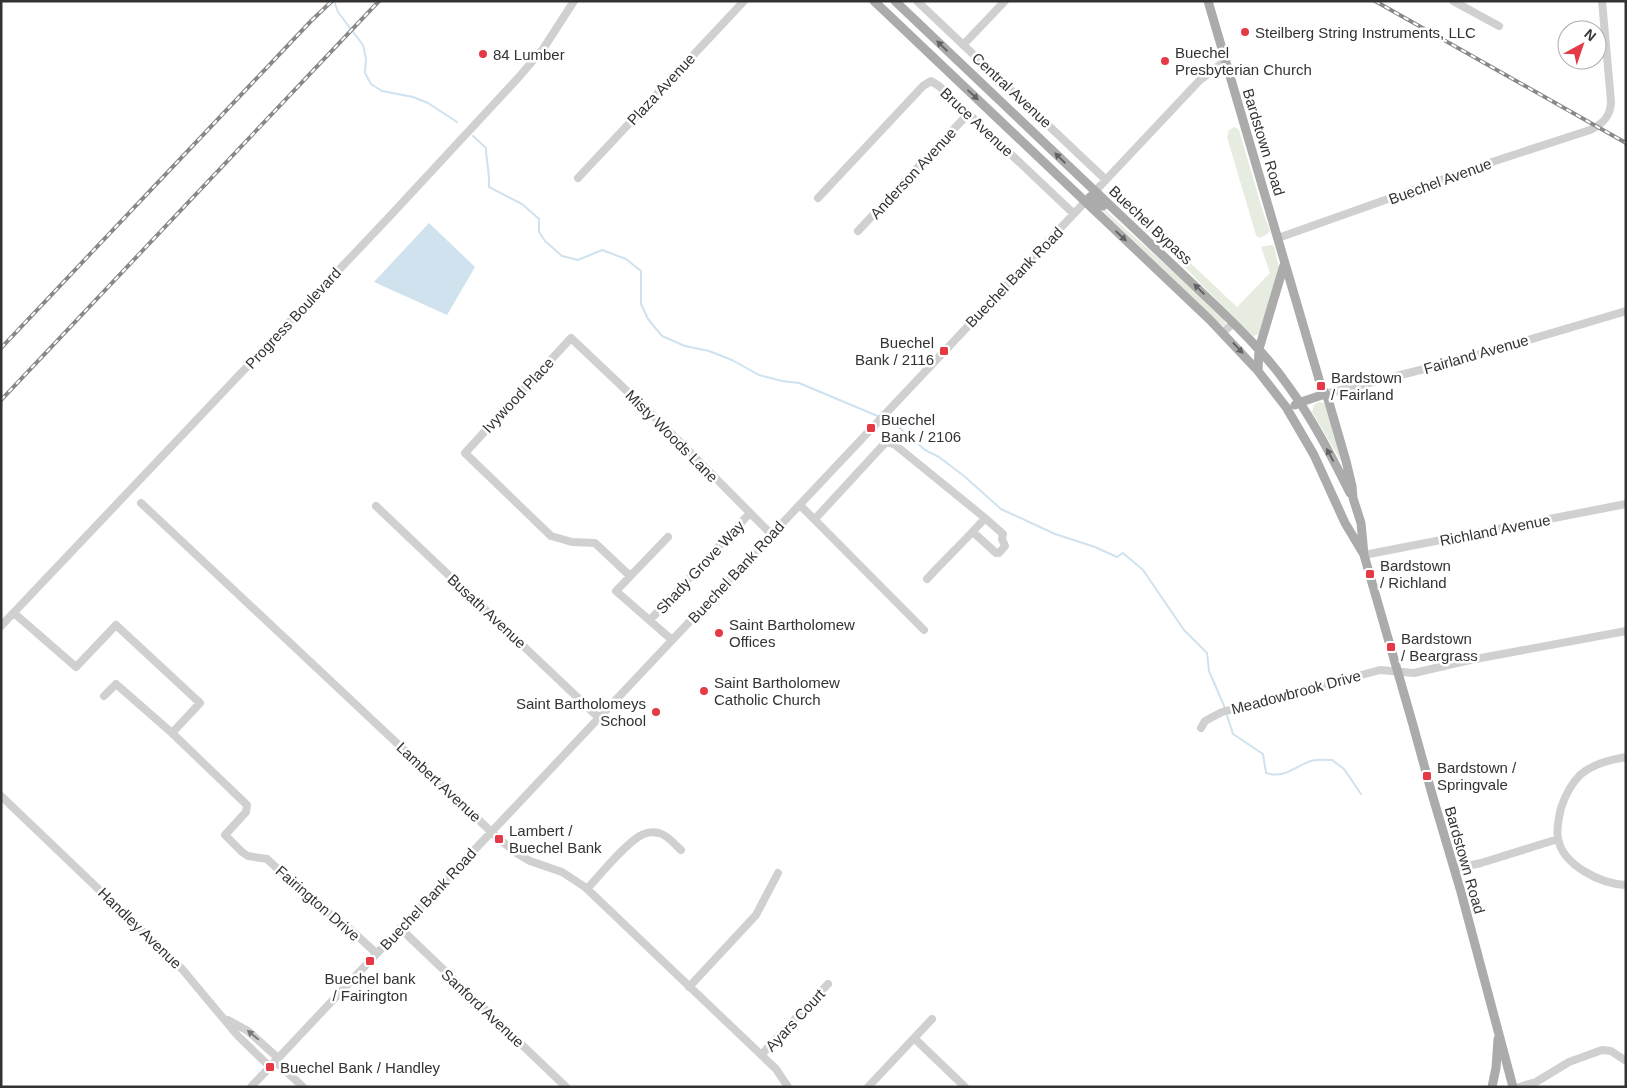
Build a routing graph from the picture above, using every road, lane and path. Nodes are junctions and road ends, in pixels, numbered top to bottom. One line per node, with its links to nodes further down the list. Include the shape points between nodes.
1 (574, 1): 47 (street, Progress Boulevard, via 542,49 506,91)
2 (744, 1): 14 (street, Plaza Avenue)
3 (874, 1): 16 (main road, Buechel Bypass, one-way to 16)
4 (894, 1): 16 (main road, Buechel Bypass, one-way to 4)
5 (917, 1): 11 (street, Central Avenue)
6 (1006, 1): 11 (street)
7 (1208, 1): 12 (main road, Bardstown Road)
8 (1453, 1): 10 (street)
9 (1602, 1): 20 (street, Buechel Avenue, via 1611,101 1611,110 1602,124)
10 (1499, 26)
11 (963, 45): 15 (street, Central Avenue)
12 (1225, 61): 15 (street, Buechel Bank Road, via 1200,80); 20 (main road, Bardstown Road)
13 (968, 114): 17 (street, Bruce Avenue, via 934,82 927,82); 18 (street, Bruce Avenue); 19 (street, Anderson Avenue)
14 (578, 178)
15 (1106, 180): 16 (street, Buechel Bank Road)
16 (1090, 197): 18 (street, Buechel Bank Road); 23 (main road, Buechel Bypass, one-way to 16, via 1161,254); 24 (main road, Buechel Bypass, one-way to 24)
17 (818, 198)
18 (1074, 214): 34 (street, Buechel Bank Road)
19 (858, 230)
20 (1278, 238): 21 (main road, Bardstown Road)
21 (1285, 262): 26 (main road); 28 (main road, Bardstown Road)
22 (1626, 311): 28 (street, Fairland Avenue, via 1464,359)
23 (1234, 323): 24 (street); 26 (main road, Buechel Bypass)
24 (1222, 333): 27 (main road, Buechel Bypass, one-way to 27)
25 (571, 338): 36 (street, Misty Woods Lane); 45 (street, Ivywood Place, via 464,453 551,536 572,542 595,543)
26 (1259, 349): 27 (main road); 29 (main road, Buechel Bypass)
27 (1258, 371): 30 (main road, Buechel Bypass)
28 (1325, 394): 29 (main road); 31 (main road, Bardstown Road, via 1346,461)
29 (1300, 403): 30 (main road); 31 (main road, Buechel Bypass, one-way to 29)
30 (1288, 410): 40 (main road, Bardstown Road, via 1314,455)
31 (1353, 498): 38 (main road, Bardstown Road)
32 (141, 503): 60 (street, Lambert Avenue)
33 (1626, 504): 44 (street, Richland Avenue)
34 (800, 505): 39 (street); 42 (street, Buechel Bank Road)
35 (376, 506): 55 (street, Busath Avenue)
36 (750, 513): 42 (street, Misty Woods Lane); 48 (street, Shady Grove Way)
37 (985, 518): 39 (street, via 894,444 886,442); 41 (street); 41 (street, via 1003,534 1005,546 996,553)
38 (1359, 518): 40 (main road); 44 (main road, Bardstown Road)
39 (814, 519): 50 (street)
40 (1345, 523): 44 (main road, Bardstown Road)
41 (973, 532): 46 (street)
42 (772, 535): 52 (street, Buechel Bank Road)
43 (668, 537): 45 (street)
44 (1364, 555): 53 (main road, Bardstown Road)
45 (630, 576): 48 (street, via 616,591)
46 (927, 579)
47 (14, 613): 49 (street, Progress Boulevard); 57 (street, via 76,667 116,624 200,703)
48 (650, 620): 52 (street)
49 (1, 626)
50 (924, 630)
51 (1626, 631): 53 (street, Meadowbrook Drive, via 1414,673)
52 (672, 640): 55 (street, Buechel Bank Road)
53 (1397, 672): 56 (street, Meadowbrook Drive, via 1380,670 1237,707 1222,712); 63 (main road, Bardstown Road)
54 (104, 696): 57 (street, via 116,684)
55 (598, 717): 60 (street, Buechel Bank Road)
56 (1201, 728)
57 (172, 733): 68 (street, Fairington Drive, via 247,805 246,812 225,834 248,856 267,859)
58 (1626, 757): 61 (street, via 1597,765 1576,780 1562,805)
59 (1, 796): 71 (street, Handley Avenue, via 182,969)
60 (491, 832): 66 (street, Lambert Avenue, via 518,854 562,872); 67 (street, Buechel Bank Road)
61 (1558, 839): 63 (street); 65 (street, via 1568,857 1587,873 1611,884)
62 (681, 850): 66 (street, via 661,834 644,834 630,844)
63 (1454, 868): 73 (main road, Bardstown Road)
64 (778, 873): 70 (street, via 756,914)
65 (1626, 885)
66 (587, 889): 70 (street, Lambert Avenue)
67 (400, 928): 68 (street, Buechel Bank Road); 80 (street, Sanford Avenue)
68 (376, 953): 76 (street, Buechel Bank Road)
69 (828, 984): 75 (street, Ayars Court)
70 (689, 987): 75 (street, Lambert Avenue)
71 (224, 1018): 76 (street, Handley Avenue, via 238,1036); 76 (street, one-way to 71, via 248,1031)
72 (932, 1019): 74 (street)
73 (1498, 1031): 84 (main road); 85 (main road, Bardstown Road)
74 (914, 1038): 82 (street); 83 (street)
75 (762, 1055): 81 (street, Lambert Avenue)
76 (275, 1062): 78 (street, Buechel Bank Road); 79 (street, Handley Avenue)
77 (1626, 1062): 86 (street, via 1611,1051 1602,1050)
78 (251, 1087)
79 (303, 1087)
80 (566, 1087)
81 (788, 1087)
82 (868, 1087)
83 (965, 1087)
84 (1492, 1087)
85 (1513, 1087)
86 (1519, 1087)

